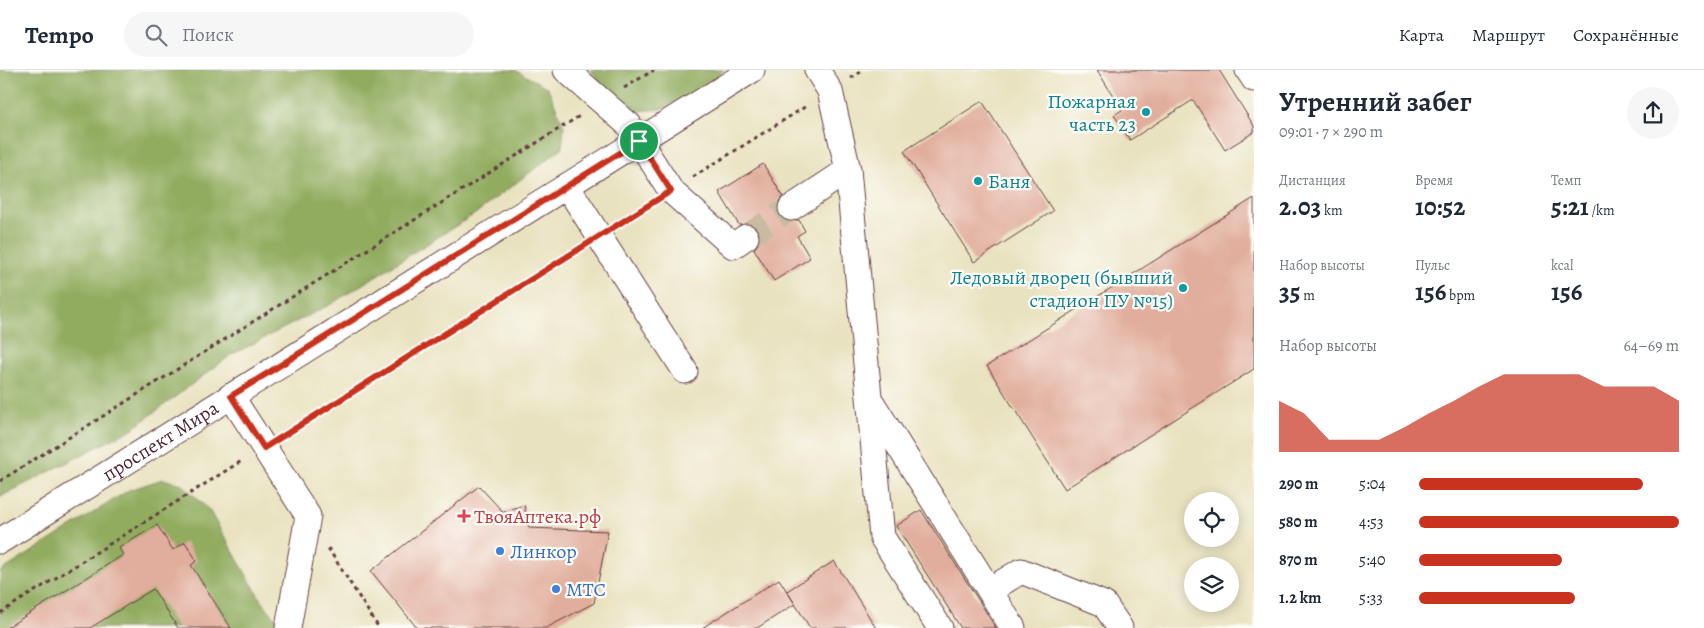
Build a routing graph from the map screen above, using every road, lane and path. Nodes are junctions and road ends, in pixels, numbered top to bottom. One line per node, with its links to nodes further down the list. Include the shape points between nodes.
1 (566, 70): 9 (street)
2 (654, 70): 9 (path)
3 (752, 70): 10 (street, проспект Мира)
4 (817, 70): 8 (street)
5 (864, 70): 8 (path)
6 (1248, 70): 7 (street)
7 (1254, 79)
8 (830, 91): 11 (street); 13 (path)
9 (602, 102): 10 (street, via 629,125); 21 (path)
10 (639, 141): 12 (street, проспект Мира); 13 (street)
11 (848, 170): 14 (street); 19 (street)
12 (567, 186): 15 (street); 18 (street, проспект Мира)
13 (671, 191): 15 (path); 16 (street, via 733,246)
14 (791, 208)
15 (599, 236): 17 (street); 20 (path)
16 (746, 237)
17 (685, 371)
18 (231, 396): 20 (street); 23 (street, проспект Мира)
19 (870, 399): 24 (street); 28 (street, via 882,537)
20 (264, 448): 22 (street); 25 (path)
21 (0, 481)
22 (308, 516): 26 (street); 27 (path)
23 (0, 541)
24 (990, 590): 29 (street); 30 (street, via 1021,571 1104,604)
25 (0, 614)
26 (288, 628)
27 (379, 628)
28 (940, 628)
29 (1014, 628)
30 (1120, 628)

